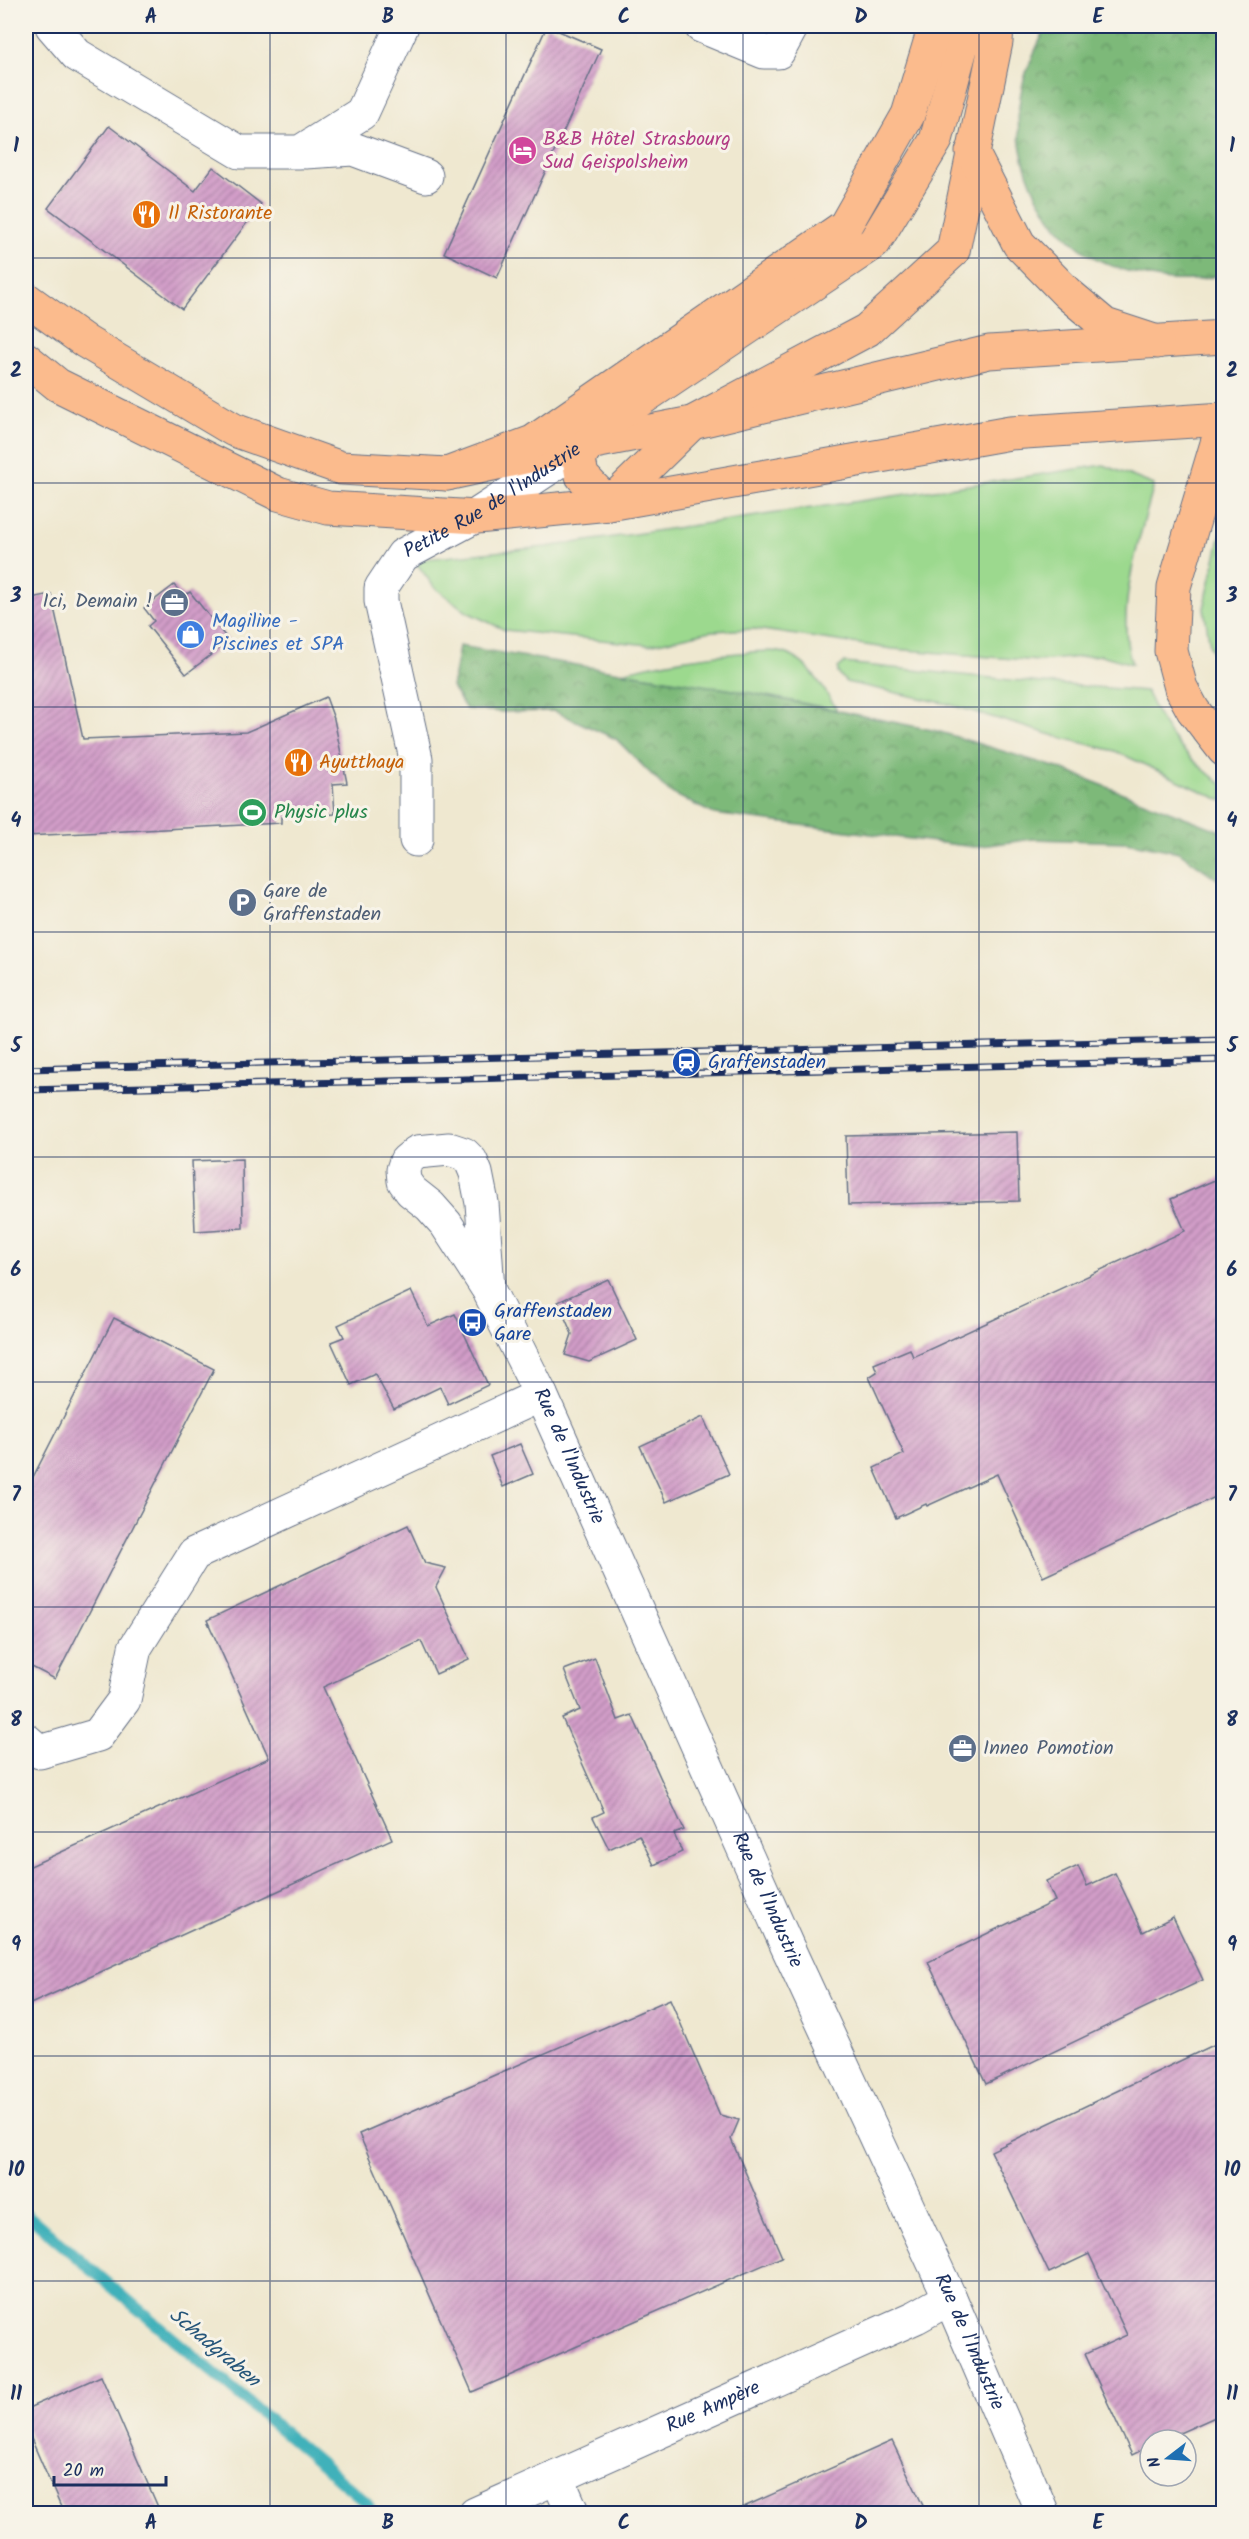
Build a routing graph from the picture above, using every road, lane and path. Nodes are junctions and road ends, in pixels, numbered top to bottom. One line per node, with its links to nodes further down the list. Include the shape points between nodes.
1 (52, 26): 8 (street, via 77,55 239,152)
2 (402, 26): 8 (street, via 362,113)
3 (701, 26): 4 (street, via 764,52 778,52)
4 (792, 26)
5 (935, 26): 18 (main road, via 908,115 845,226 532,442)
6 (967, 26): 17 (main road, via 936,140 874,243 598,428)
7 (997, 26): 9 (main road)
8 (300, 152): 10 (street, via 353,149)
9 (972, 152): 13 (main road, via 1019,244 1066,293 1105,325); 16 (main road, via 953,251 867,330)
10 (426, 176)
11 (26, 299): 18 (main road, via 86,342 234,430 341,468)
12 (1224, 337): 13 (main road)
13 (1157, 342): 16 (main road, via 989,352)
14 (26, 359): 20 (main road, via 58,385 278,494 328,508)
15 (1224, 419): 19 (main road, via 1010,433); 21 (main road, via 1174,587 1171,651 1181,688)
16 (692, 423): 17 (main road); 19 (main road)
17 (588, 442): 18 (main road); 19 (main road, via 579,459 582,476); 20 (street, Petite Rue de l'Industrie)
18 (447, 474)
19 (609, 504): 20 (main road)
20 (474, 517): 22 (street, Petite Rue de l'Industrie, via 403,555 381,588 416,759)
21 (1224, 750)
22 (416, 840)
23 (488, 1289): 24 (street, Rue de l'Industrie)
24 (541, 1395): 25 (street, via 194,1554 135,1648 124,1700 98,1735 40,1752); 26 (street, Rue de l'Industrie, via 787,1946)
25 (26, 1740)
26 (950, 2298): 27 (street, Rue Ampère, via 916,2317); 30 (street, Rue de l'Industrie)
27 (557, 2477): 28 (street, Rue Ampère); 29 (street)
28 (475, 2514)
29 (573, 2514)
30 (1043, 2514)

